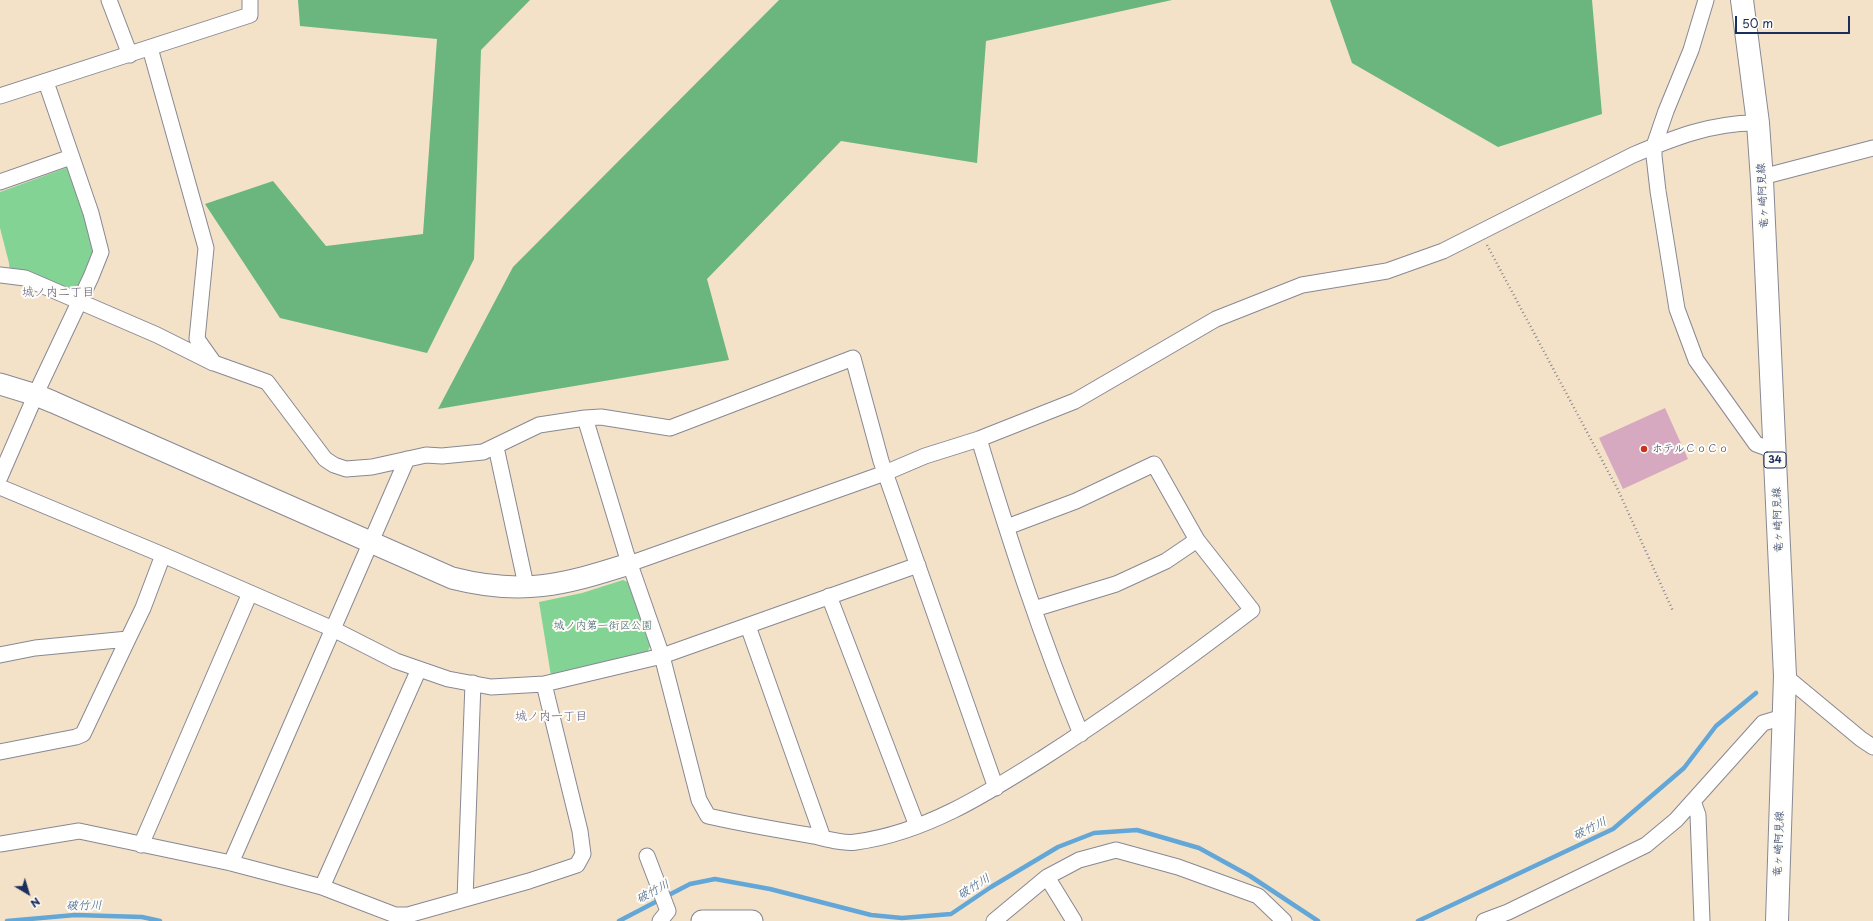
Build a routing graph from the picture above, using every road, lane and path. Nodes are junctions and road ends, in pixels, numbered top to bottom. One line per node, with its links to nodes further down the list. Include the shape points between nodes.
1 (109, 0): 6 (street)
2 (250, 0): 5 (street, via 250,15)
3 (1706, 0): 10 (street, via 1691,50)
4 (1742, 0): 9 (main road, 竜ヶ崎阿見線 / 34)
5 (150, 48): 6 (street); 18 (street, via 206,248 197,339)
6 (130, 55): 7 (street)
7 (46, 82): 8 (street); 12 (street)
8 (0, 96)
9 (1758, 123): 10 (street, via 1714,127); 13 (main road, 竜ヶ崎阿見線 / 34)
10 (1654, 146): 15 (street); 24 (street, via 1658,191 1677,309 1696,360 1756,444)
11 (1873, 148): 13 (street)
12 (71, 157): 14 (street); 17 (street, via 91,213 101,252)
13 (1762, 177): 24 (main road, 竜ヶ崎阿見線 / 34)
14 (0, 182)
15 (1480, 232): 22 (street, via 1443,251 1387,271 1302,286 1216,319 1075,402); 39 (path, via 1618,490)
16 (0, 275): 17 (street, via 25,278)
17 (79, 301): 18 (street); 20 (street)
18 (214, 363): 25 (street, via 267,382 315,448 334,465 346,469 372,467)
19 (0, 384): 20 (street)
20 (36, 395): 27 (street); 31 (street)
21 (585, 418): 23 (street, via 539,425); 26 (street, via 601,417 670,428 853,358); 33 (street)
22 (979, 439): 26 (street, via 925,456); 29 (street)
23 (496, 447): 25 (street, via 483,452 426,455); 35 (street)
24 (1775, 451): 46 (main road, 竜ヶ崎阿見線 / 34)
25 (408, 459): 31 (street)
26 (885, 473): 33 (street); 34 (street)
27 (0, 477)
28 (0, 487): 32 (street)
29 (1007, 527): 30 (street, via 1076,501 1154,464); 38 (street)
30 (1198, 540): 38 (street, via 1166,561 1116,584); 50 (street, via 1252,610 1184,663)
31 (371, 543): 35 (street, via 452,578 489,586); 41 (street)
32 (163, 555): 36 (street); 42 (street)
33 (630, 564): 35 (street, via 578,580); 44 (street)
34 (918, 565): 37 (street); 53 (street)
35 (525, 588)
36 (250, 592): 41 (street); 58 (street)
37 (829, 596): 40 (street); 55 (street)
38 (1034, 609): 50 (street)
39 (1673, 611)
40 (748, 626): 44 (street); 56 (street)
41 (333, 629): 45 (street, via 396,661); 60 (street)
42 (128, 639): 43 (street, via 35,648); 52 (street, via 83,734)
43 (0, 655)
44 (662, 656): 48 (street); 56 (street, via 699,800 708,816)
45 (419, 669): 47 (street, via 448,679); 62 (street)
46 (1785, 676): 49 (main road, 竜ヶ崎阿見線 / 34); 51 (street)
47 (473, 683): 48 (street, via 491,687); 63 (street)
48 (544, 684): 63 (street, via 580,831 583,854 577,866)
49 (1783, 717): 54 (street, via 1763,723); 72 (main road, 竜ヶ崎阿見線 / 34)
50 (1081, 734): 53 (street)
51 (1873, 747)
52 (0, 752)
53 (996, 788): 55 (street)
54 (1693, 802): 70 (street, via 1646,845 1508,912); 71 (street, via 1698,815)
55 (917, 826): 56 (street, via 855,842)
56 (824, 838)
57 (0, 844): 58 (street, via 79,831)
58 (141, 844): 60 (street)
59 (647, 856): 64 (street, via 668,911)
60 (231, 863): 62 (street)
61 (1047, 878): 67 (street); 68 (street); 69 (street, via 1079,860 1116,850 1178,867 1258,896)
62 (322, 887): 63 (street, via 395,915)
63 (465, 899)
64 (660, 921)
65 (702, 921): 66 (street)
66 (752, 921)
67 (994, 921)
68 (1074, 921)
69 (1284, 921)
70 (1484, 921)
71 (1702, 921)
72 (1777, 921)

